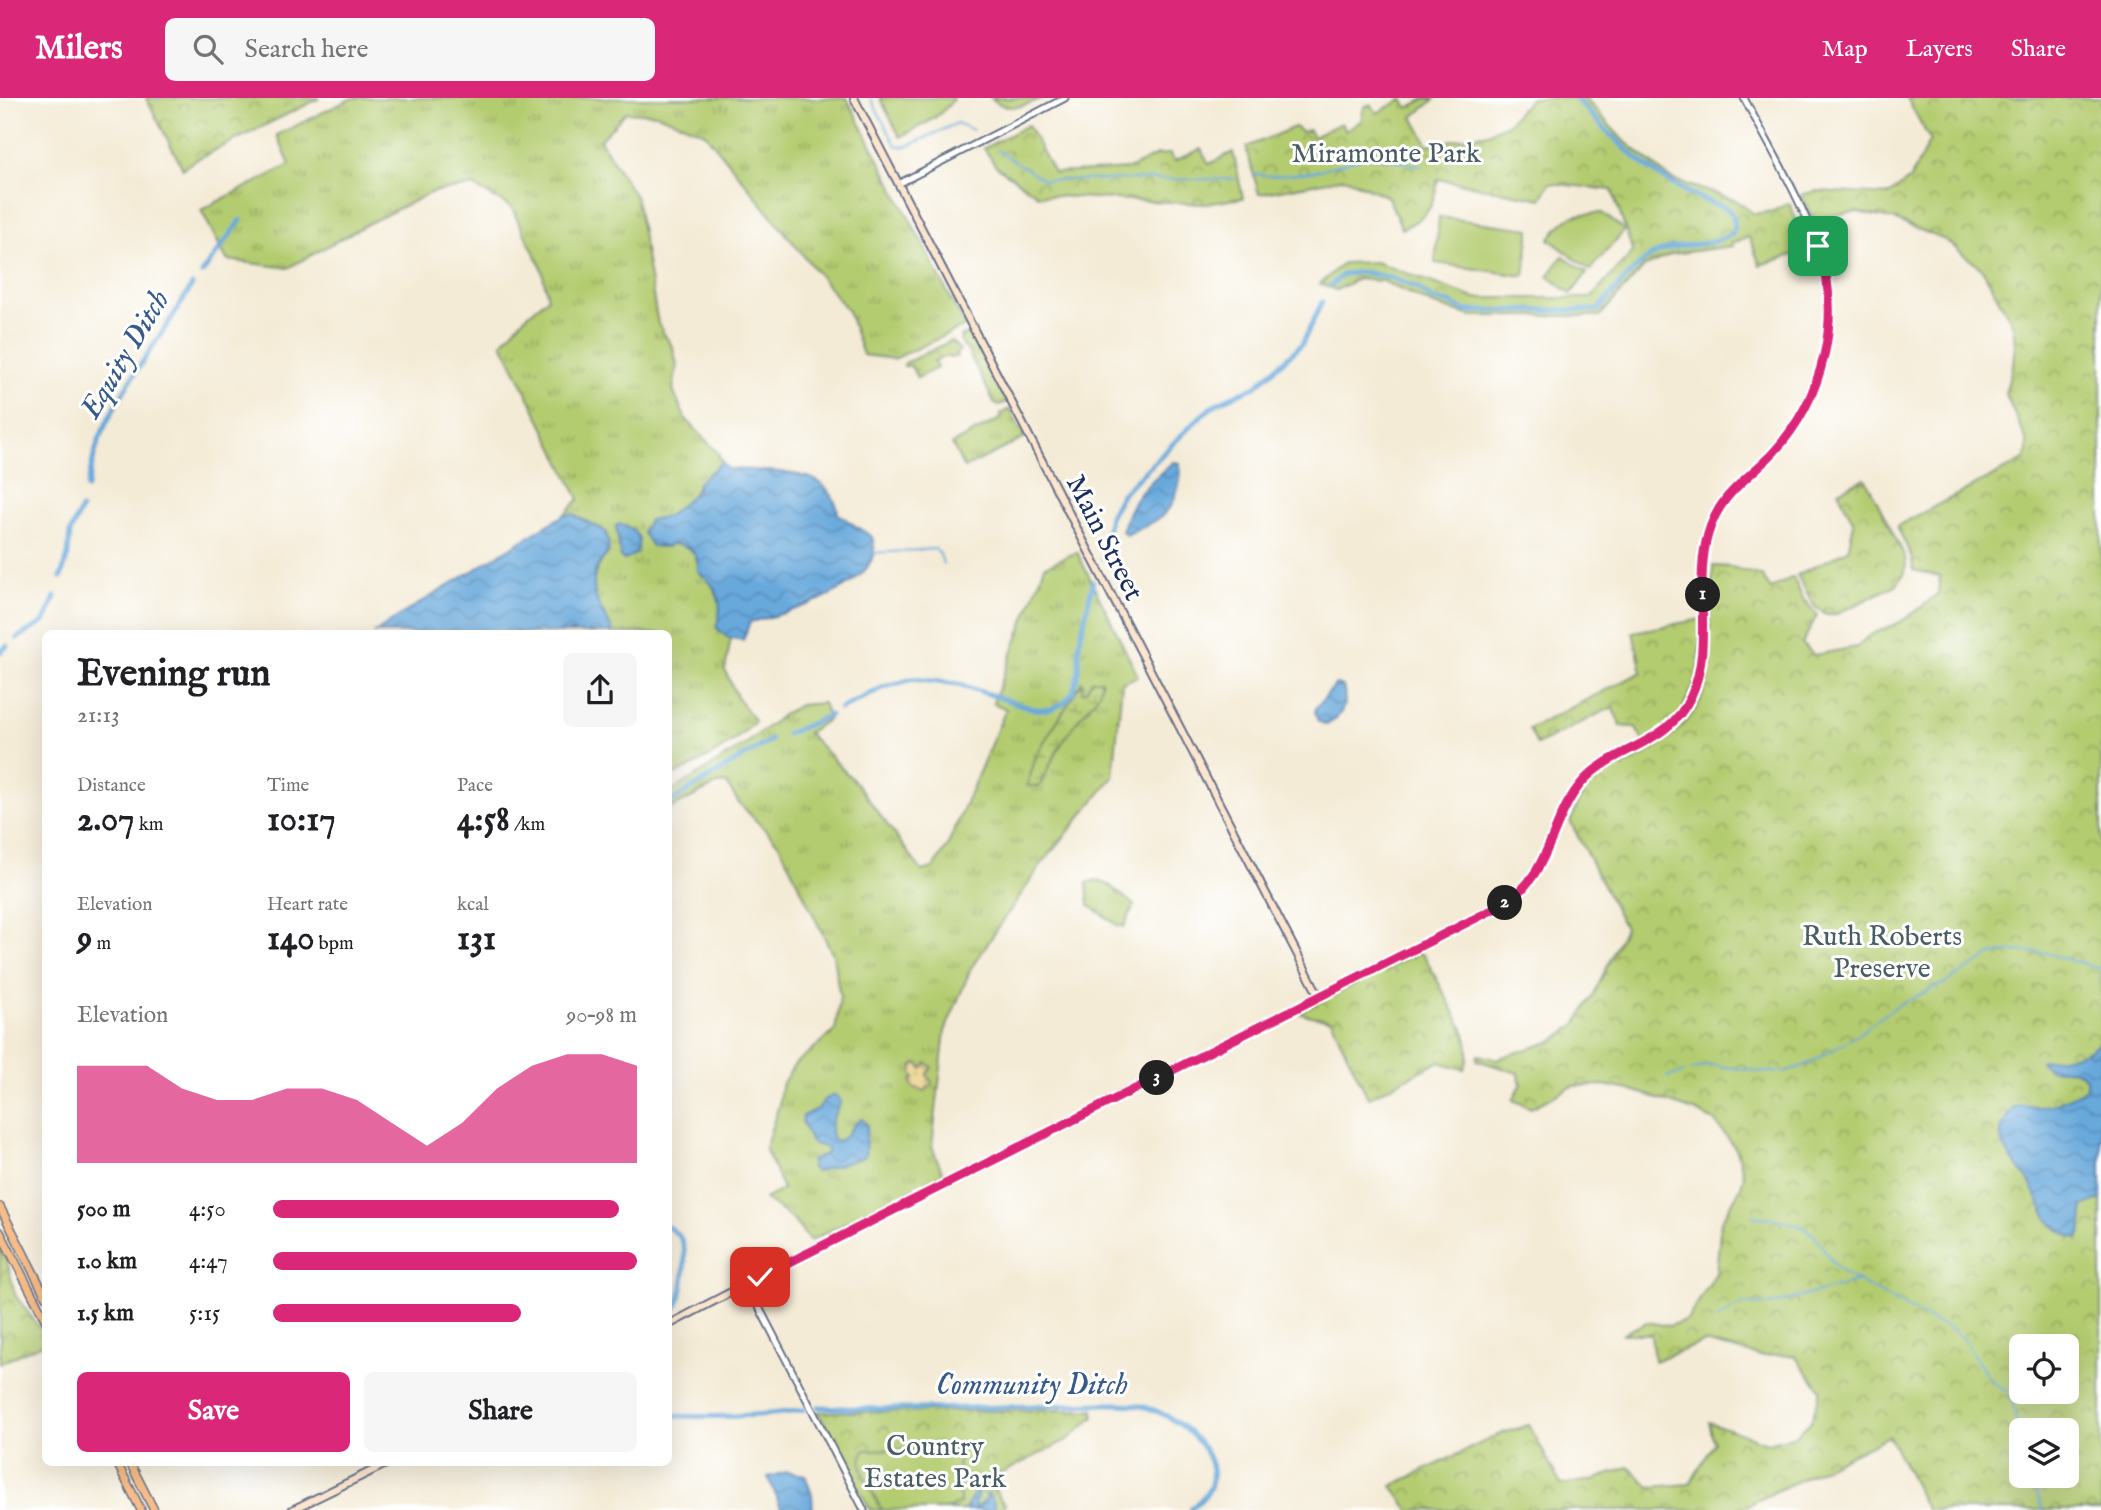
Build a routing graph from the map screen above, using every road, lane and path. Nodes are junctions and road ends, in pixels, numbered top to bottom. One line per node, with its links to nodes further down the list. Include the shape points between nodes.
1 (854, 98): 4 (main road, Main Street)
2 (1065, 98): 4 (street)
3 (1744, 98): 5 (street, via 1820,252 1829,318 1822,367 1791,431 1727,496 1709,531 1699,669 1691,697 1661,733 1586,778 1531,881 1510,900)
4 (898, 184): 5 (main road, Main Street)
5 (1319, 996): 8 (main road)
6 (0, 1207): 9 (main road)
7 (0, 1232): 10 (main road)
8 (747, 1284): 11 (main road); 18 (street)
9 (42, 1289)
10 (42, 1313)
11 (672, 1323)
12 (119, 1466): 15 (main road)
13 (132, 1466): 16 (main road)
14 (382, 1466): 17 (main road)
15 (141, 1510)
16 (154, 1510)
17 (292, 1510)
18 (864, 1510)

